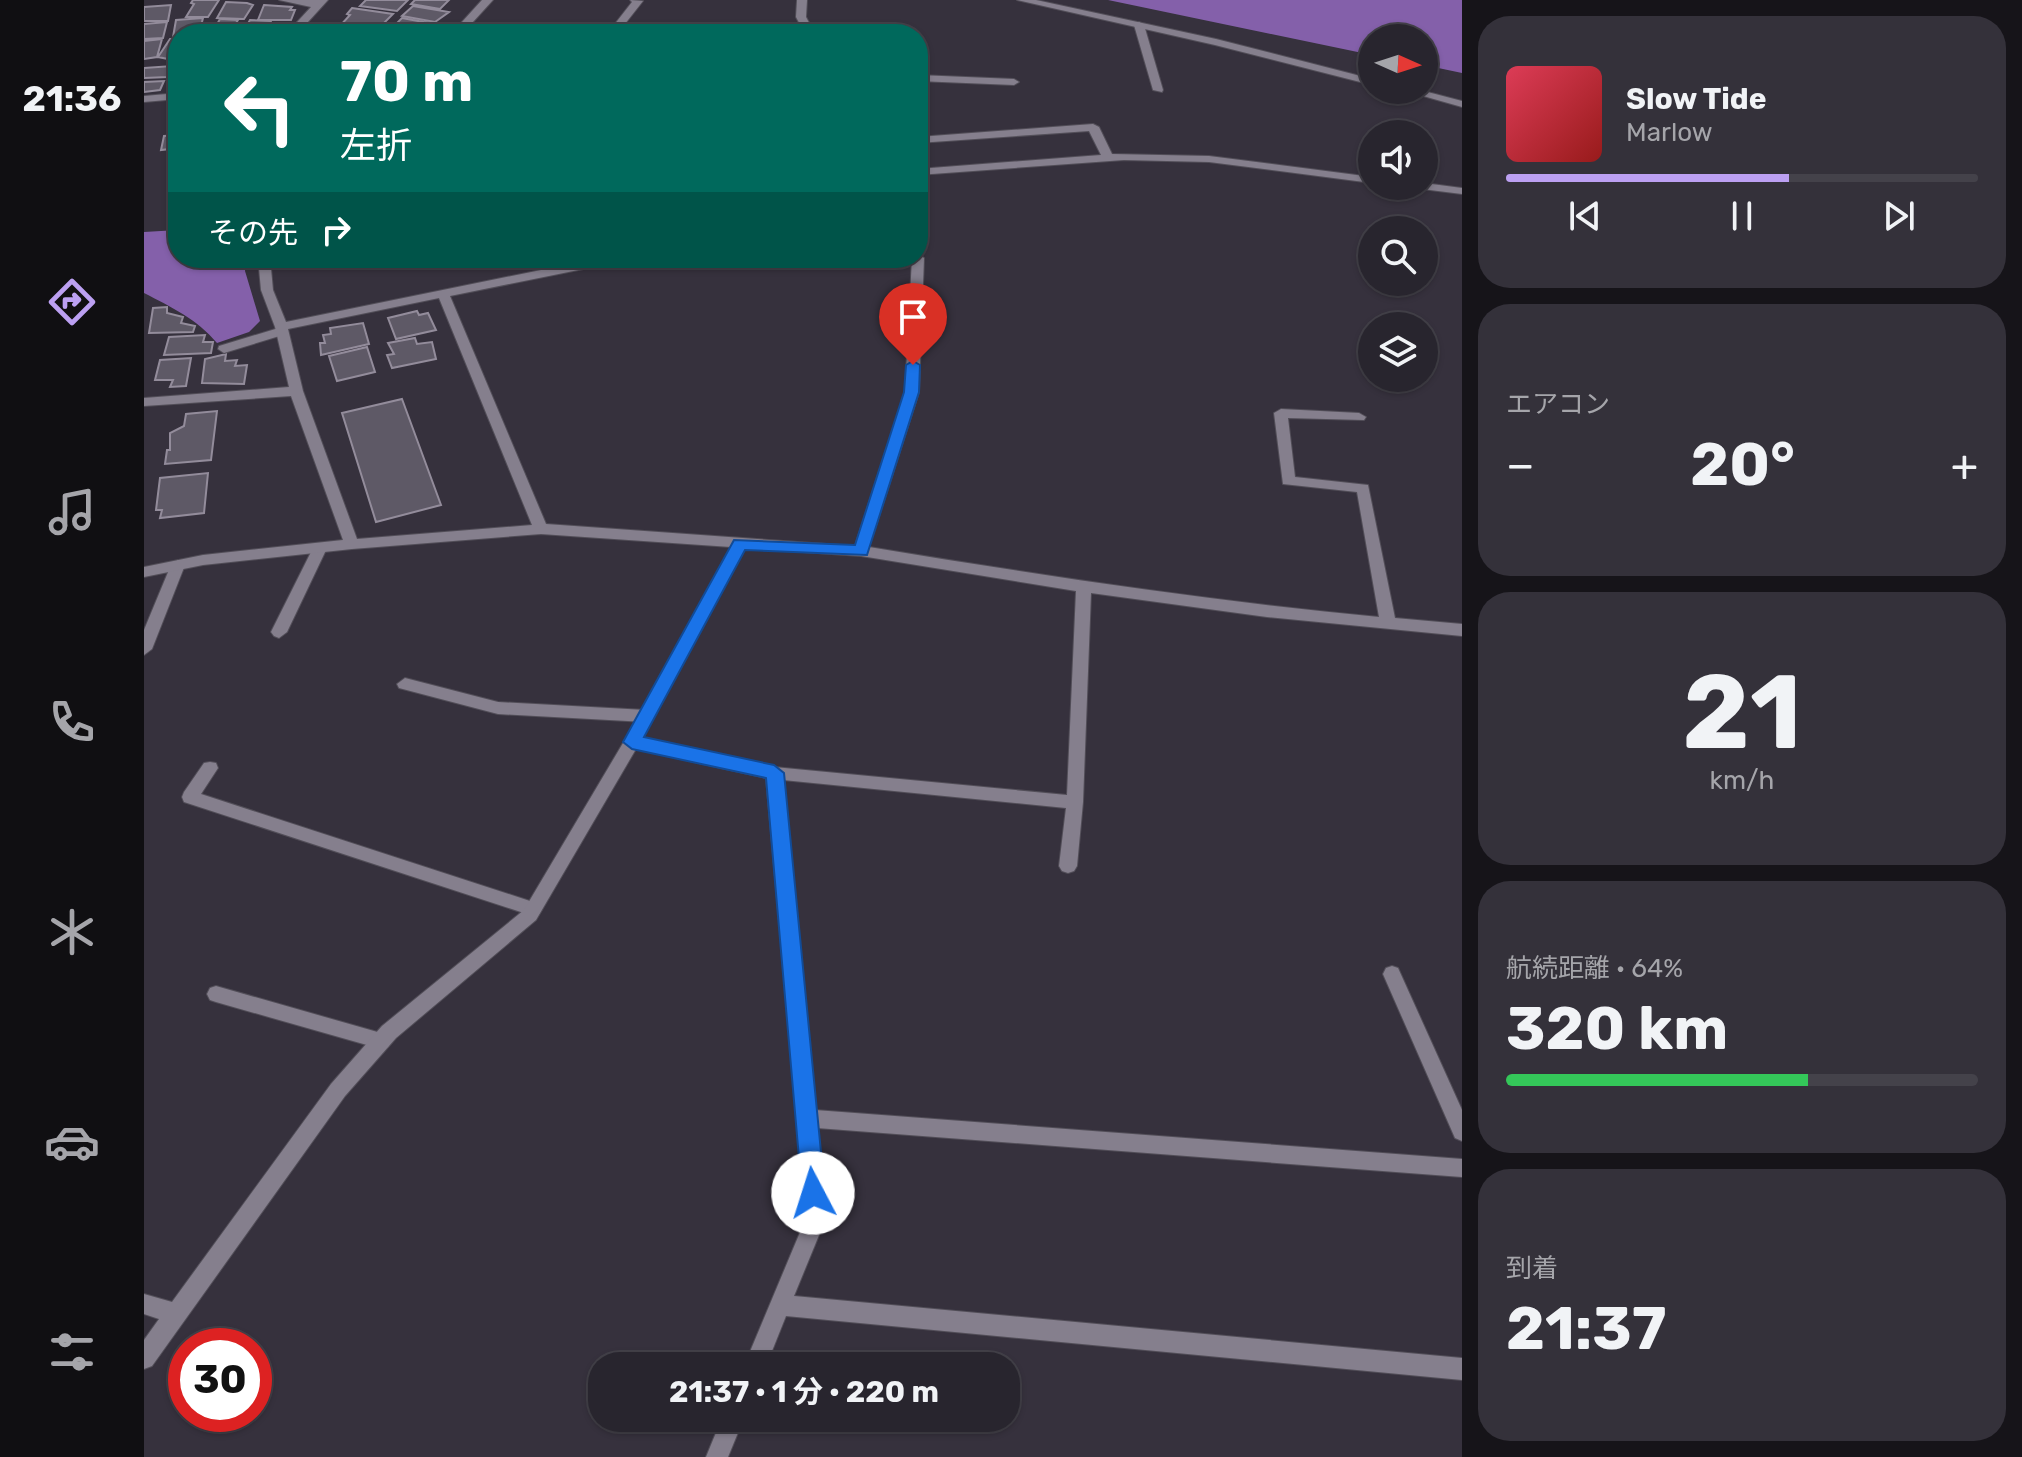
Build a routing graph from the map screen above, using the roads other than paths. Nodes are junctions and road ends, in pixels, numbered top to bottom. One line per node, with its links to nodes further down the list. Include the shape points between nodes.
1 (284, 0): 6 (street)
2 (488, 0): 8 (street)
3 (635, 0): 9 (street)
4 (802, 0): 10 (street)
5 (1022, 0): 11 (street)
6 (320, 2): 7 (street)
7 (300, 24)
8 (465, 24)
9 (620, 24)
10 (805, 24)
11 (1139, 25): 13 (street); 15 (street)
12 (928, 78): 14 (street)
13 (1358, 79)
14 (1014, 82)
15 (1158, 90)
16 (168, 97): 18 (street)
17 (1438, 98): 19 (street)
18 (144, 99)
19 (1462, 104)
20 (928, 139): 21 (street, via 1093,127)
21 (1108, 158): 22 (street); 23 (street, via 1209,159)
22 (928, 171)
23 (1358, 178)
24 (1438, 188): 25 (street)
25 (1462, 191)
26 (265, 268): 32 (street)
27 (551, 268): 30 (street)
28 (574, 268): 30 (street)
29 (918, 268): 41 (street, via 912,392)
30 (556, 272): 31 (street)
31 (443, 293): 32 (street); 37 (street)
32 (281, 329): 33 (street); 34 (street)
33 (224, 349)
34 (296, 391): 35 (street); 38 (street)
35 (144, 402)
36 (1359, 417): 45 (street, via 1281,413 1288,481 1363,488)
37 (541, 529): 38 (street); 39 (street)
38 (352, 544): 40 (street)
39 (740, 544): 41 (street); 50 (street)
40 (320, 548): 42 (street); 47 (street)
41 (861, 551): 44 (street)
42 (178, 565): 43 (street); 48 (street)
43 (144, 572)
44 (1084, 587): 45 (street); 54 (street)
45 (1388, 623): 46 (street)
46 (1462, 630)
47 (279, 632)
48 (144, 649)
49 (405, 684): 50 (street, via 498,708)
50 (646, 716): 51 (street)
51 (632, 742): 53 (street); 56 (street)
52 (210, 768): 56 (street, via 190,797)
53 (774, 773): 54 (street); 60 (street)
54 (1075, 802): 55 (street)
55 (1068, 866)
56 (533, 909): 59 (street)
57 (1392, 974): 61 (street)
58 (216, 994): 59 (street)
59 (381, 1041): 65 (street, via 338,1090)
60 (806, 1118): 62 (street); 64 (street, via 816,1218)
61 (1462, 1132)
62 (1462, 1168)
63 (144, 1304): 65 (street)
64 (781, 1305): 66 (street); 68 (street)
65 (174, 1313): 67 (street)
66 (761, 1352)
67 (144, 1358)
68 (1462, 1369)
69 (727, 1432): 70 (street)
70 (717, 1457)

